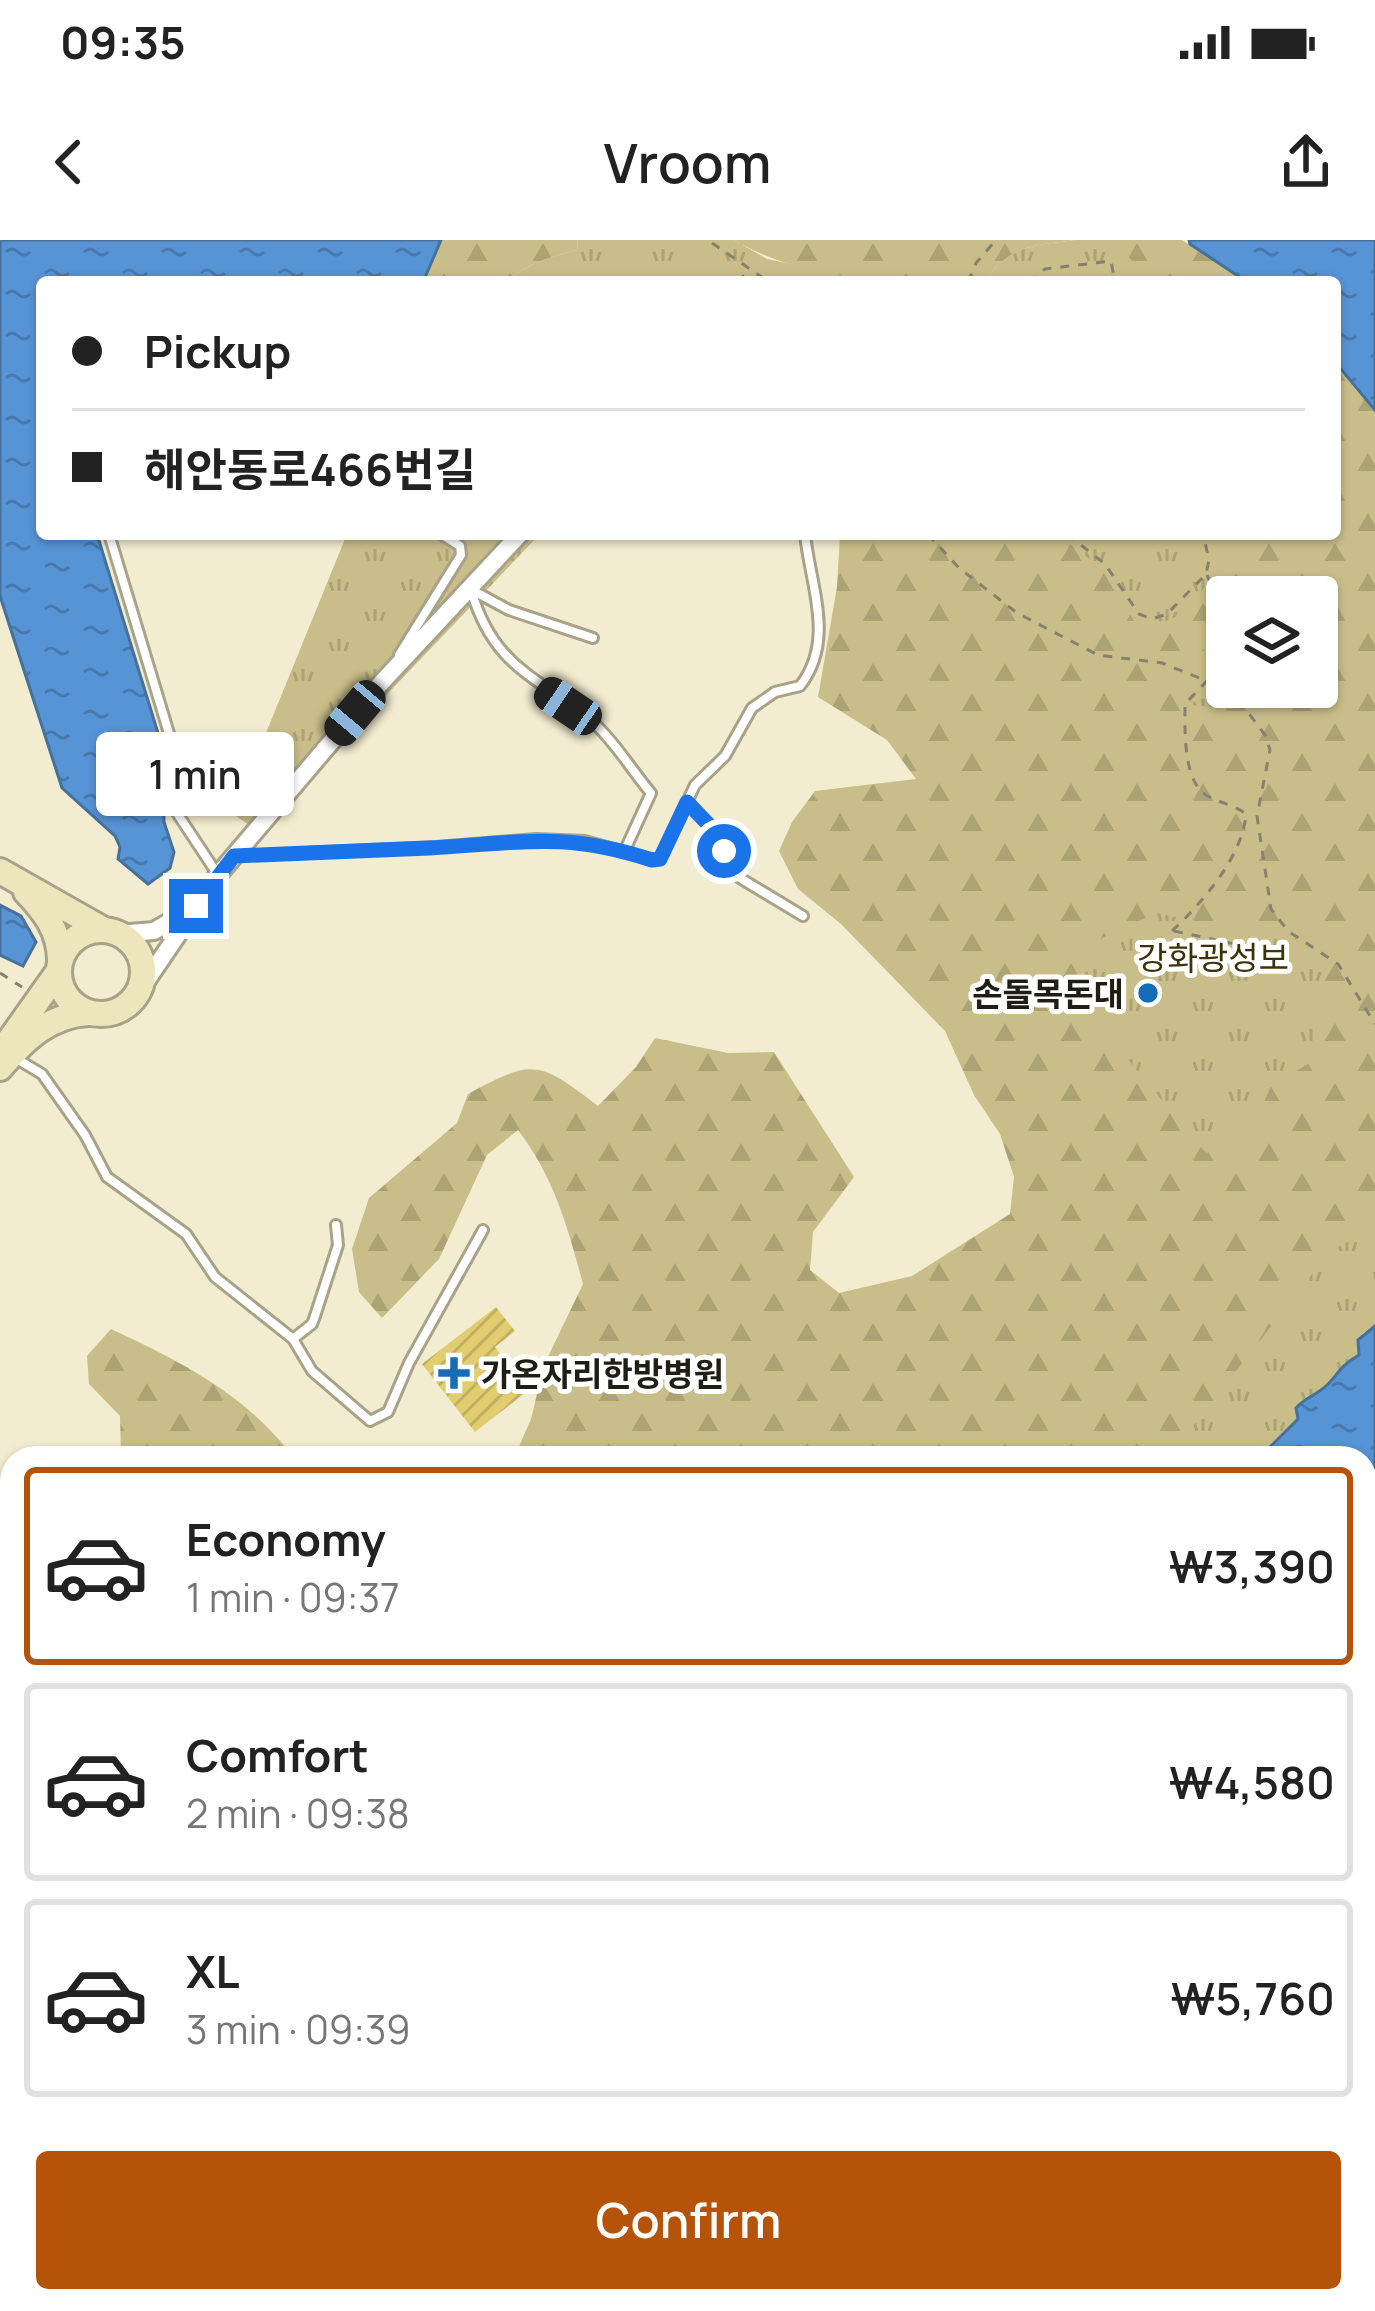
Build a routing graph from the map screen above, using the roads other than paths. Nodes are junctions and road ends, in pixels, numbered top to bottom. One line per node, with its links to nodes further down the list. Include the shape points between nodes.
1 (111, 540): 12 (lane, via 171,740 175,810)
2 (450, 540): 7 (lane, via 460,555)
3 (515, 540): 5 (street)
4 (806, 540): 8 (lane, via 820,614 814,661 800,686 752,708)
5 (471, 589): 6 (lane); 7 (street); 9 (lane, via 503,655 601,730 651,793)
6 (593, 638)
7 (382, 682): 10 (street)
8 (687, 802): 9 (lane, via 660,859); 14 (lane, via 747,885)
9 (626, 850): 10 (lane, via 536,839)
10 (234, 856): 12 (street)
11 (0, 872): 15 (main road); 16 (main road, via 50,920)
12 (218, 875): 13 (street)
13 (196, 906): 15 (street, via 154,931); 17 (street)
14 (803, 916)
15 (111, 932): 16 (main road, via 76,938); 17 (main road, via 131,942 143,968)
16 (59, 966): 18 (main road, via 66,997); 19 (main road)
17 (136, 996): 18 (main road, via 114,1013)
18 (88, 1013): 19 (main road, via 42,1027)
19 (3, 1060): 22 (lane, via 23,1060 42,1074 107,1177 186,1234 215,1277)
20 (335, 1226): 22 (lane, via 338,1245 312,1324)
21 (483, 1230): 22 (lane, via 380,1419 360,1416 303,1361)
22 (292, 1339)

